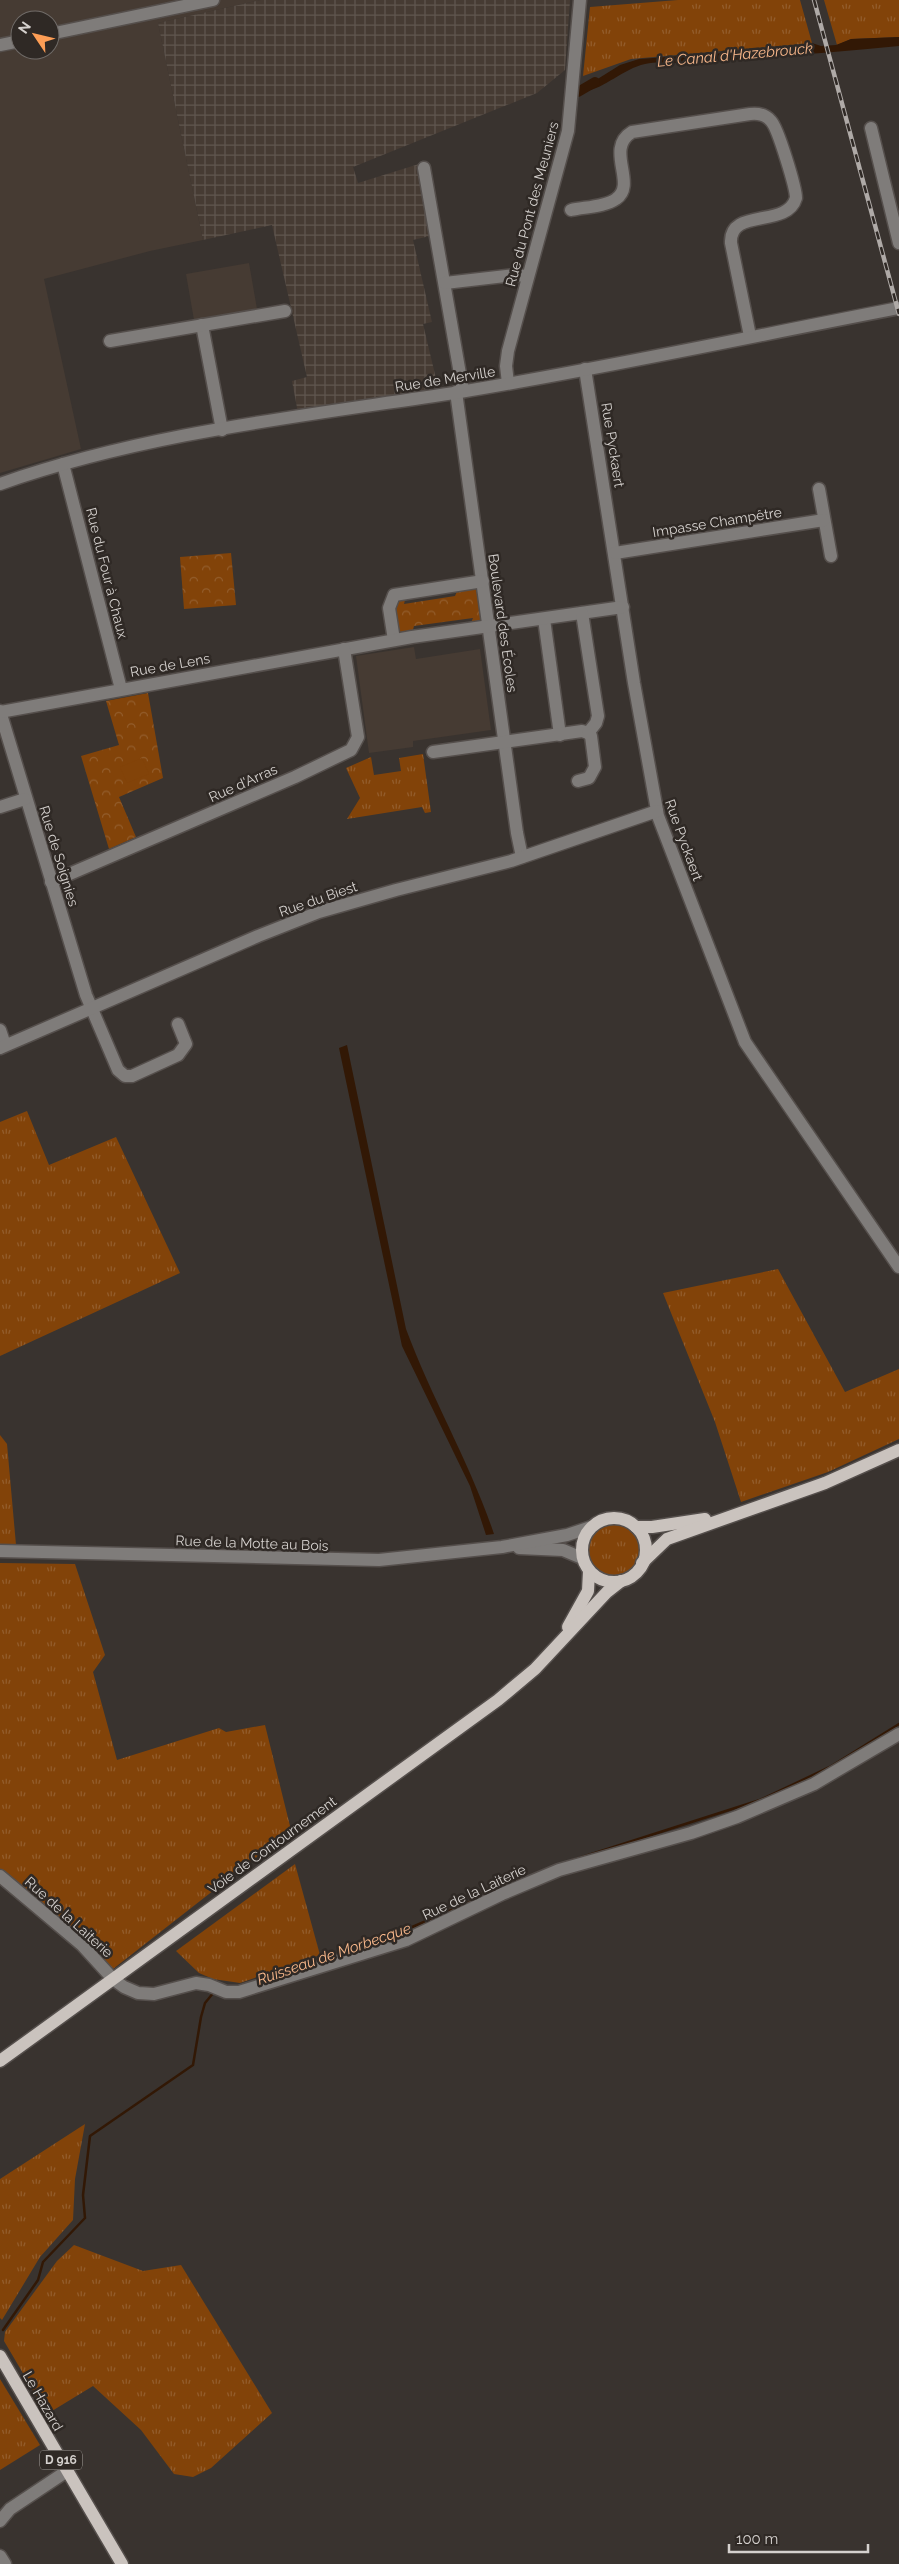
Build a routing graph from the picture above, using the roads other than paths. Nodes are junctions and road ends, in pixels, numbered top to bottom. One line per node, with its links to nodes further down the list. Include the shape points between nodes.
1 (213, 0): 3 (street)
2 (580, 0): 8 (street, Rue du Pont des Meuniers, via 567,138)
3 (60, 32)
4 (871, 128): 7 (street)
5 (424, 168): 9 (street, Boulevard des Écoles)
6 (571, 210): 13 (street, via 608,203 619,197 624,186 620,148 632,132 750,114 761,114 770,119 778,131 796,198 783,214 744,222 732,234 731,244)
7 (899, 243)
8 (528, 276): 9 (street); 16 (street, Rue du Pont des Meuniers, via 507,356)
9 (445, 283): 17 (street, Boulevard des Écoles)
10 (898, 308): 13 (street, Rue de Merville)
11 (285, 311): 12 (street)
12 (202, 325): 14 (street); 18 (street)
13 (750, 336): 15 (street, Rue de Merville)
14 (110, 341)
15 (585, 369): 16 (street, Rue de Merville); 23 (street, Rue Pyckaert)
16 (508, 384): 17 (street, Rue de Merville)
17 (459, 392): 18 (street, Rue de Merville); 25 (street, Boulevard des Écoles)
18 (222, 430): 19 (street, Rue de Merville)
19 (63, 464): 20 (street, Rue de Merville); 32 (street, Rue du Four à Chaux)
20 (0, 484)
21 (819, 489): 22 (street)
22 (824, 520): 23 (street, Impasse Champêtre); 24 (street)
23 (615, 553): 26 (street, Rue Pyckaert)
24 (830, 556)
25 (483, 581): 29 (street, Boulevard des Écoles); 30 (street, via 394,595 390,608)
26 (623, 607): 27 (street, Rue de Lens); 41 (street, Rue Pyckaert)
27 (582, 613): 28 (street, Rue de Lens); 34 (street, via 598,716)
28 (544, 618): 29 (street, Rue de Lens); 35 (street)
29 (489, 626): 30 (street, Rue de Lens); 36 (street, Boulevard des Écoles)
30 (394, 640): 31 (street, Rue de Lens)
31 (344, 649): 32 (street, Rue de Lens); 43 (street, Rue d'Arras, via 357,733 356,744 351,750)
32 (122, 689): 33 (street, Rue de Lens)
33 (0, 712): 39 (street, Rue de Soignies)
34 (588, 733): 35 (street); 38 (street, via 594,771 589,778)
35 (560, 735): 36 (street)
36 (504, 742): 37 (street); 42 (street, Boulevard des Écoles)
37 (433, 752)
38 (578, 781)
39 (25, 799): 40 (street); 43 (street, Rue de Soignies)
40 (0, 807)
41 (657, 811): 42 (street, Rue du Biest); 48 (street, Rue Pyckaert, via 745,1042)
42 (522, 857): 44 (street, Rue du Biest, via 320,912)
43 (51, 882): 44 (street, Rue de Soignies)
44 (90, 1008): 45 (street, Rue de Soignies, via 116,1067 125,1076 132,1076 181,1053 186,1044); 47 (street, Rue du Biest)
45 (178, 1024)
46 (0, 1030): 47 (street)
47 (3, 1046)
48 (899, 1268)
49 (899, 1450): 50 (main road, via 831,1480)
50 (730, 1515): 52 (main road); 56 (main road, via 667,1539)
51 (591, 1527): 52 (main road, via 612,1517); 53 (street, Rue de la Motte au Bois, via 567,1535); 55 (main road, via 582,1543)
52 (636, 1527): 56 (main road, via 645,1544)
53 (502, 1547): 54 (street, Rue de la Motte au Bois, via 356,1561); 55 (street, Rue de la Motte au Bois, via 563,1550)
54 (0, 1551)
55 (582, 1558): 57 (main road)
56 (642, 1564): 58 (main road, via 632,1576)
57 (589, 1571): 58 (main road, via 602,1580); 59 (main road, via 590,1585 586,1597)
58 (622, 1581): 59 (main road, via 607,1592)
59 (556, 1646): 62 (main road, Voie de Contournement, via 526,1677 492,1704)
60 (899, 1734): 62 (street, Rue de la Laiterie, via 814,1784 737,1817 559,1870 391,1946 314,1967 250,1990 230,1993 196,1983 148,1994 129,1990)
61 (0, 1876): 62 (street, Rue de la Laiterie, via 87,1950)
62 (113, 1979): 63 (main road, Voie de Contournement)
63 (0, 2061)
64 (0, 2356): 65 (main road, Le Hazard / D 916)
65 (67, 2471): 66 (street, via 10,2509); 69 (main road, Le Hazard / D 916)
66 (0, 2521)
67 (0, 2556): 68 (street)
68 (5, 2564)
69 (122, 2564)

